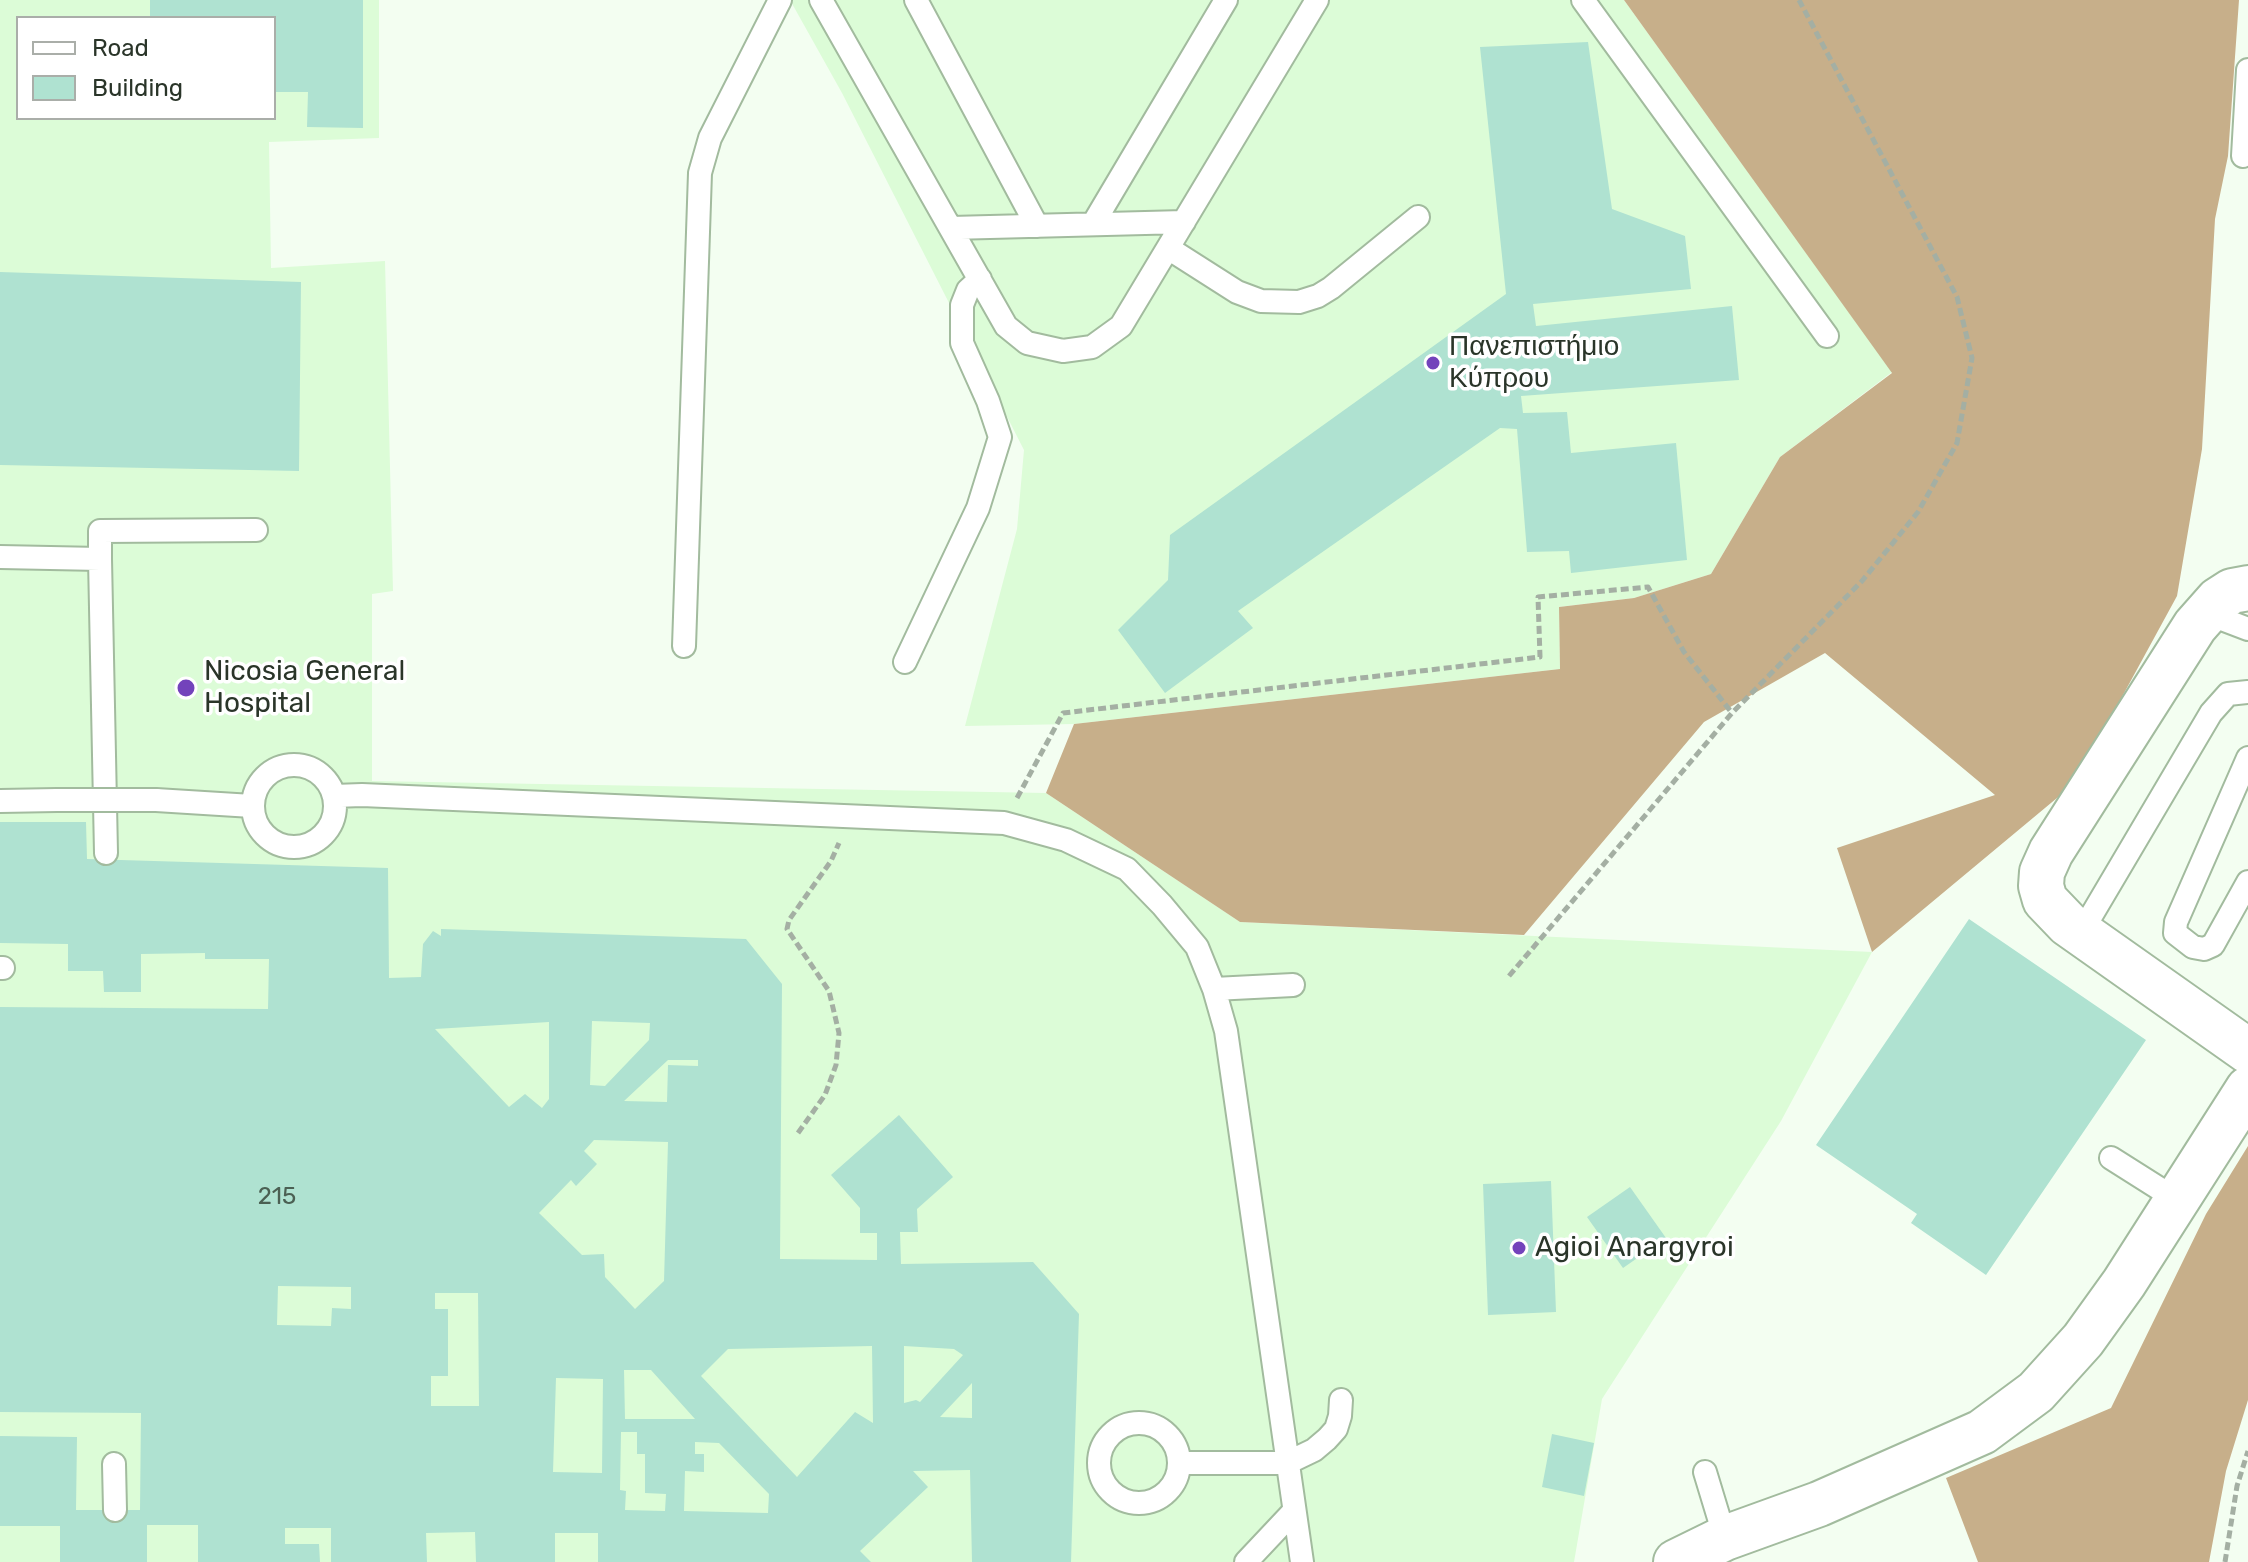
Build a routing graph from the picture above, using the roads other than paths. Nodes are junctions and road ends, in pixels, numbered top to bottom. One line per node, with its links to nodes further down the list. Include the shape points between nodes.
1 (780, 0): 23 (lane, via 710,138 700,173)
2 (821, 0): 13 (lane)
3 (916, 0): 12 (lane)
4 (1226, 0): 11 (lane)
5 (1317, 0): 10 (lane)
6 (1583, 0): 16 (lane)
7 (2248, 70): 8 (lane)
8 (2243, 156)
9 (1418, 217): 14 (lane, via 1331,288 1299,302 1261,301 1237,292)
10 (1184, 222): 11 (lane); 14 (lane)
11 (1093, 224): 12 (lane)
12 (1037, 226): 13 (lane)
13 (951, 228): 15 (lane)
14 (1168, 248): 15 (lane, via 1121,326 1092,347 1078,350 1038,347 1015,336)
15 (980, 279): 24 (lane, via 962,305 962,343 1000,437 978,508)
16 (1827, 336)
17 (256, 530): 19 (lane, via 100,531)
18 (0, 557): 19 (lane)
19 (100, 559): 30 (lane)
20 (2248, 588): 21 (street, via 2232,591)
21 (2206, 613): 22 (lane); 32 (street, via 2045,864 2045,900)
22 (2248, 629)
23 (684, 646)
24 (905, 662)
25 (2248, 692): 32 (lane, via 2228,694 2211,713)
26 (2248, 758): 31 (lane, via 2175,933 2193,947 2213,945)
27 (334, 796): 29 (lane, via 320,774 282,766 261,781); 29 (lane, via 332,824 312,844 299,848 272,842 254,820); 34 (lane, via 1004,823 1066,840 1127,869 1197,947)
28 (0, 801): 29 (lane, bridge, via 156,800)
29 (252, 806)
30 (106, 853)
31 (2248, 882)
32 (2081, 933): 35 (street)
33 (1293, 985): 34 (lane)
34 (1214, 989): 41 (lane, via 1226,1031)
35 (2248, 1051)
36 (2248, 1089): 38 (street)
37 (2111, 1158): 38 (lane)
38 (2179, 1201): 46 (street, via 2083,1340 2036,1392 2005,1416 1982,1432 1883,1477)
39 (1341, 1400): 41 (lane, via 1336,1429 1314,1450)
40 (1180, 1463): 41 (lane)
41 (1287, 1463): 45 (lane)
42 (114, 1464): 44 (lane)
43 (1705, 1472): 46 (lane)
44 (115, 1510)
45 (1294, 1511): 47 (lane); 48 (lane)
46 (1725, 1538): 49 (street)
47 (1246, 1562)
48 (1302, 1562)
49 (1676, 1562)

